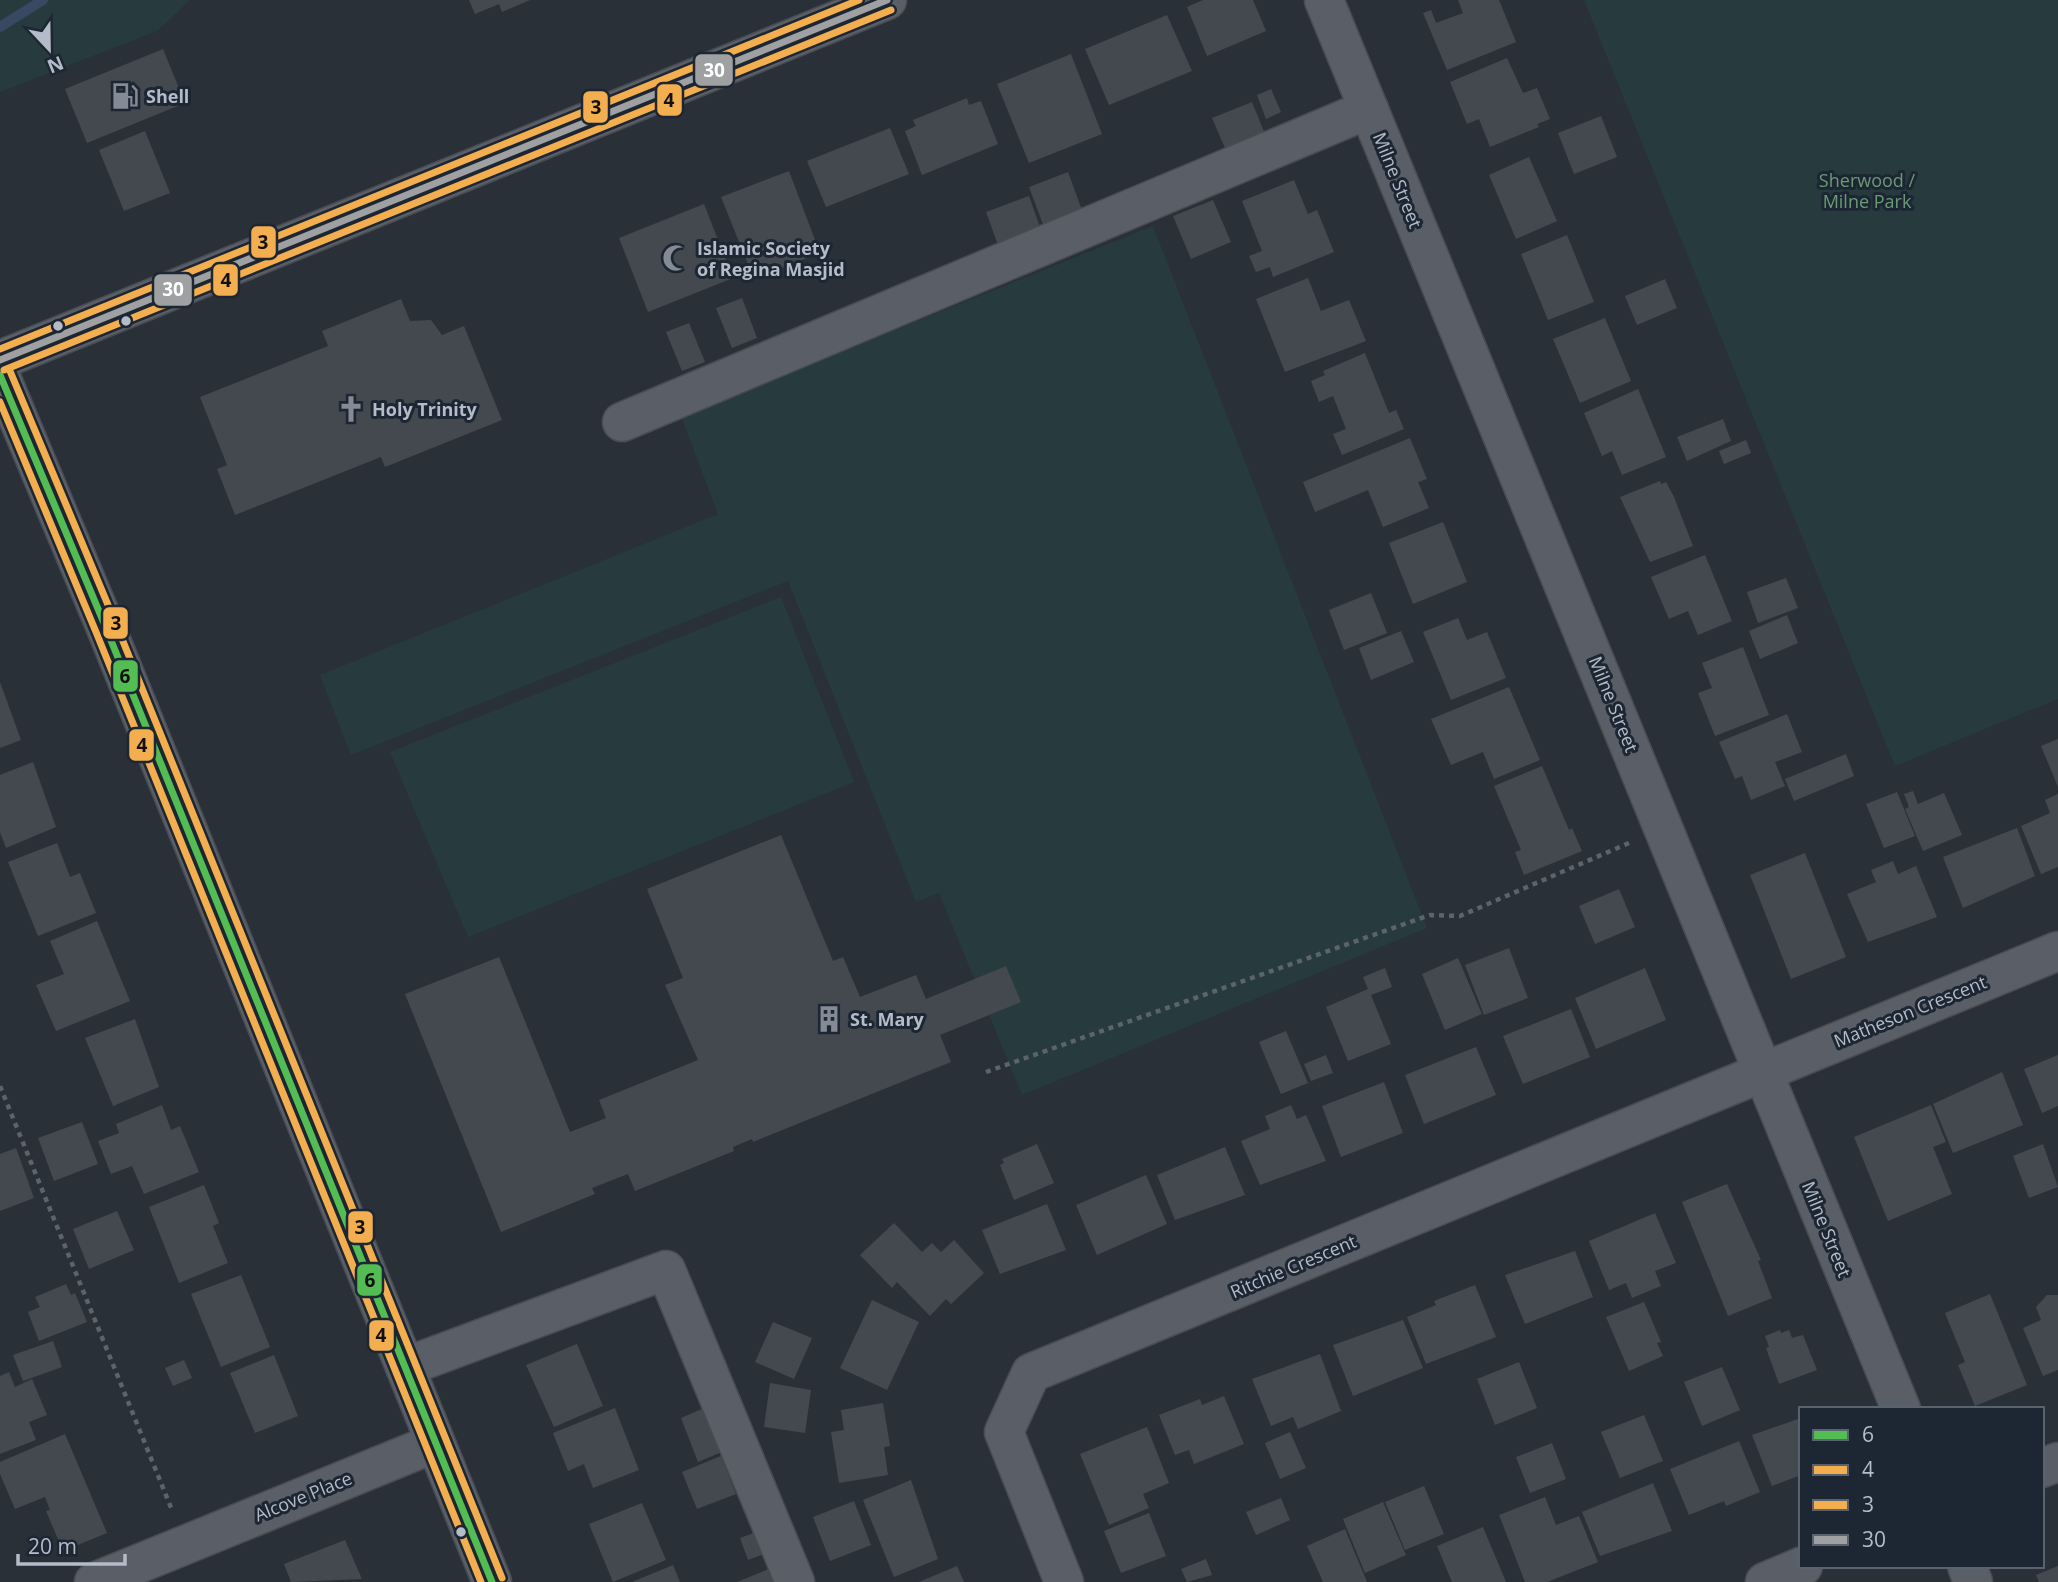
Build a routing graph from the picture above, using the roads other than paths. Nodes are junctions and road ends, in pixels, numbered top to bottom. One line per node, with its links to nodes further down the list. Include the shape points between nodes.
1 (887, 0): 4 (street)
2 (1324, 0): 3 (street, Milne Street)
3 (1369, 109): 6 (street); 8 (street, Milne Street)
4 (0, 360)
5 (0, 376): 9 (street)
6 (622, 422)
7 (2058, 951): 8 (street, Matheson Crescent)
8 (1763, 1071): 10 (street, Milne Street); 16 (street, Ritchie Crescent, via 1031,1373 1004,1432)
9 (405, 1367): 11 (street); 15 (street, via 666,1270)
10 (1900, 1407)
11 (435, 1443): 13 (street, Alcove Place); 14 (street)
12 (1799, 1568): 17 (street)
13 (94, 1582)
14 (492, 1582)
15 (795, 1582)
16 (1064, 1582)
17 (1765, 1582)

